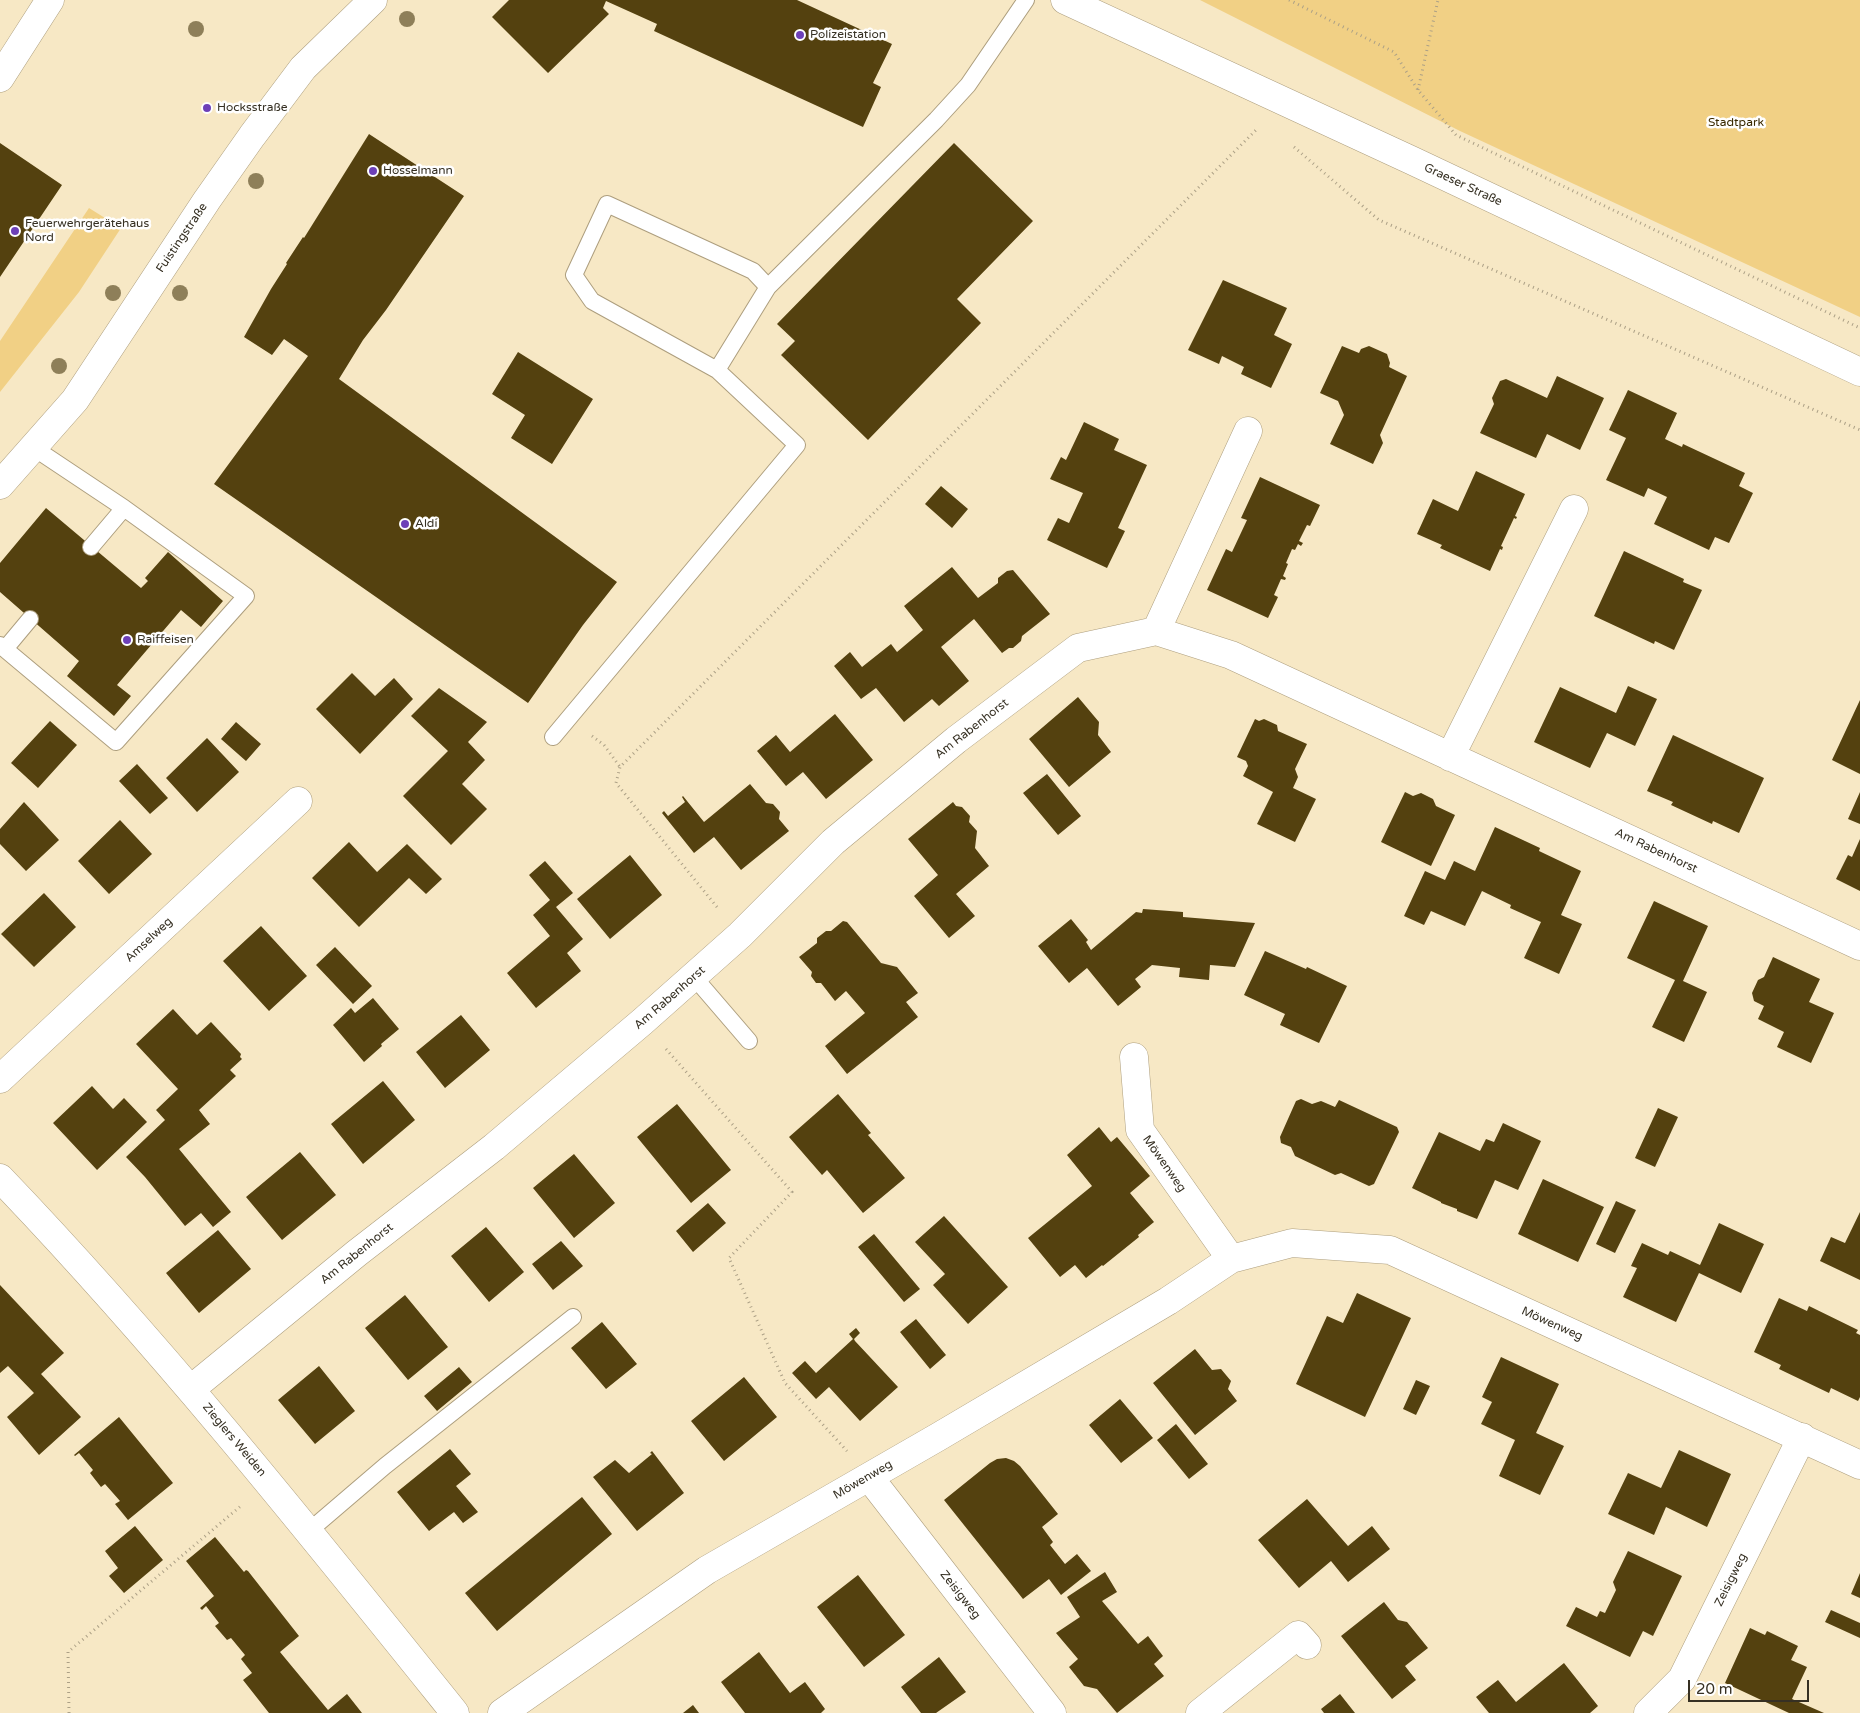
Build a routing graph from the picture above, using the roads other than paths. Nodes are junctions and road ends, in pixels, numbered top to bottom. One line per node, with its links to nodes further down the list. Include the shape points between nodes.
1 (50, 0): 5 (street)
2 (374, 0): 10 (street, Fuistingstraße, via 303,68 280,98 213,192 75,400)
3 (1026, 0): 6 (lane, via 968,85)
4 (1065, 0): 8 (street, Graeser Straße)
5 (0, 78)
6 (768, 287): 7 (lane); 7 (lane, via 753,272 607,204 574,275 592,301)
7 (717, 370): 18 (lane, via 797,445)
8 (1860, 372)
9 (1248, 431): 16 (street)
10 (34, 448): 11 (street, Fuistingstraße); 12 (lane)
11 (0, 485)
12 (124, 508): 14 (lane); 17 (lane, via 246,596 116,742)
13 (1574, 509): 19 (street)
14 (91, 547)
15 (30, 619): 17 (lane)
16 (1156, 631): 19 (street, Am Rabenhorst, via 1231,655); 22 (street, Am Rabenhorst, via 1078,648 956,740 833,842)
17 (3, 647)
18 (553, 737)
19 (1450, 757): 21 (street, Am Rabenhorst)
20 (298, 802): 25 (street, Amselweg)
21 (1860, 946)
22 (694, 977): 23 (lane); 29 (street, Am Rabenhorst, via 494,1147 357,1253)
23 (749, 1041)
24 (1134, 1057): 27 (street, Möwenweg, via 1140,1130)
25 (0, 1079)
26 (0, 1178): 29 (street, Zieglers Weiden, via 66,1246)
27 (1231, 1259): 30 (street, Möwenweg, via 1292,1244 1390,1250); 32 (street, Möwenweg, via 1168,1301)
28 (573, 1317): 33 (lane, via 384,1466)
29 (191, 1389): 33 (street, Zieglers Weiden)
30 (1802, 1437): 31 (street, Möwenweg); 39 (street, Zeisigweg, via 1682,1679)
31 (1860, 1465)
32 (869, 1477): 36 (street, Möwenweg, via 707,1570); 37 (street, Zeisigweg)
33 (309, 1531): 35 (street, Zieglers Weiden)
34 (1307, 1644): 38 (street, via 1298,1635)
35 (455, 1713)
36 (502, 1713)
37 (1052, 1713)
38 (1200, 1713)
39 (1648, 1713)

